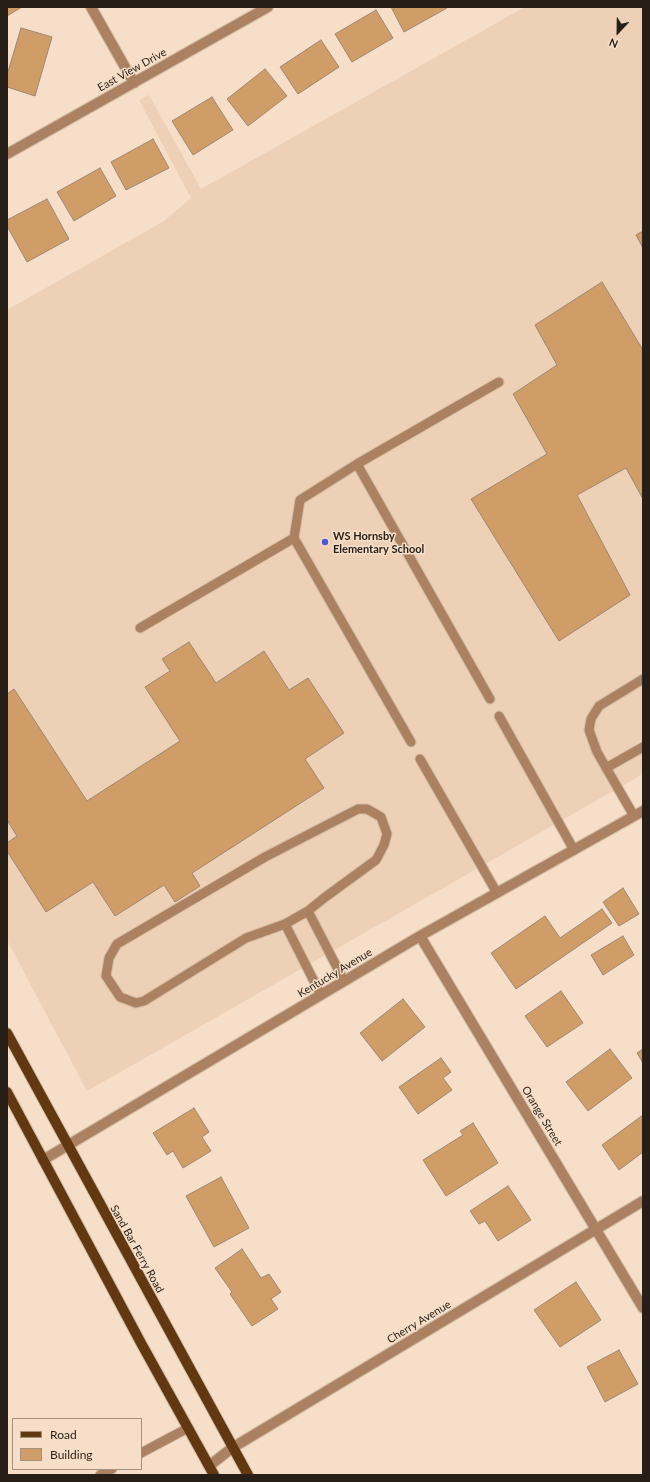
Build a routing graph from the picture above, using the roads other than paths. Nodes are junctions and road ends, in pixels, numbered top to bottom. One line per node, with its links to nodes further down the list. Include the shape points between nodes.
1 (91, 7): 3 (street)
2 (268, 7): 3 (street, East View Drive)
3 (134, 83): 4 (street, East View Drive)
4 (7, 154)
5 (499, 382): 6 (lane)
6 (357, 464): 7 (lane, via 300,500); 10 (lane)
7 (294, 538): 8 (lane); 12 (lane)
8 (140, 628)
9 (643, 679): 15 (lane, via 599,706 591,718 589,730)
10 (490, 699)
11 (499, 716): 18 (lane)
12 (411, 742)
13 (643, 747): 15 (lane)
14 (420, 758): 19 (lane)
15 (606, 768): 17 (lane)
16 (643, 811): 17 (street, Kentucky Avenue)
17 (634, 816): 18 (street, Kentucky Avenue)
18 (574, 850): 19 (street, Kentucky Avenue)
19 (497, 893): 22 (street, Kentucky Avenue)
20 (308, 911): 21 (lane); 21 (lane, via 376,860 387,834 381,817 367,809 358,809 265,858 117,944 109,958 106,976 120,997 136,1003 144,1001 246,938); 23 (lane)
21 (285, 924): 24 (lane)
22 (420, 936): 23 (street, Kentucky Avenue); 30 (street, Orange Street)
23 (344, 981): 24 (street, Kentucky Avenue)
24 (321, 995): 27 (street, Kentucky Avenue)
25 (7, 1033): 27 (main road, Sand Bar Ferry Road)
26 (7, 1092): 28 (main road)
27 (68, 1146): 28 (street, Kentucky Avenue); 33 (main road, Sand Bar Ferry Road)
28 (43, 1160): 32 (main road)
29 (643, 1201): 30 (street, Cherry Avenue)
30 (596, 1229): 31 (street, Orange Street); 33 (street, Cherry Avenue)
31 (643, 1308)
32 (188, 1428): 34 (lane); 36 (main road)
33 (232, 1448): 36 (street, Cherry Avenue); 38 (main road, Sand Bar Ferry Road)
34 (142, 1452)
35 (110, 1470): 37 (lane)
36 (212, 1470)
37 (100, 1475)
38 (248, 1475)

